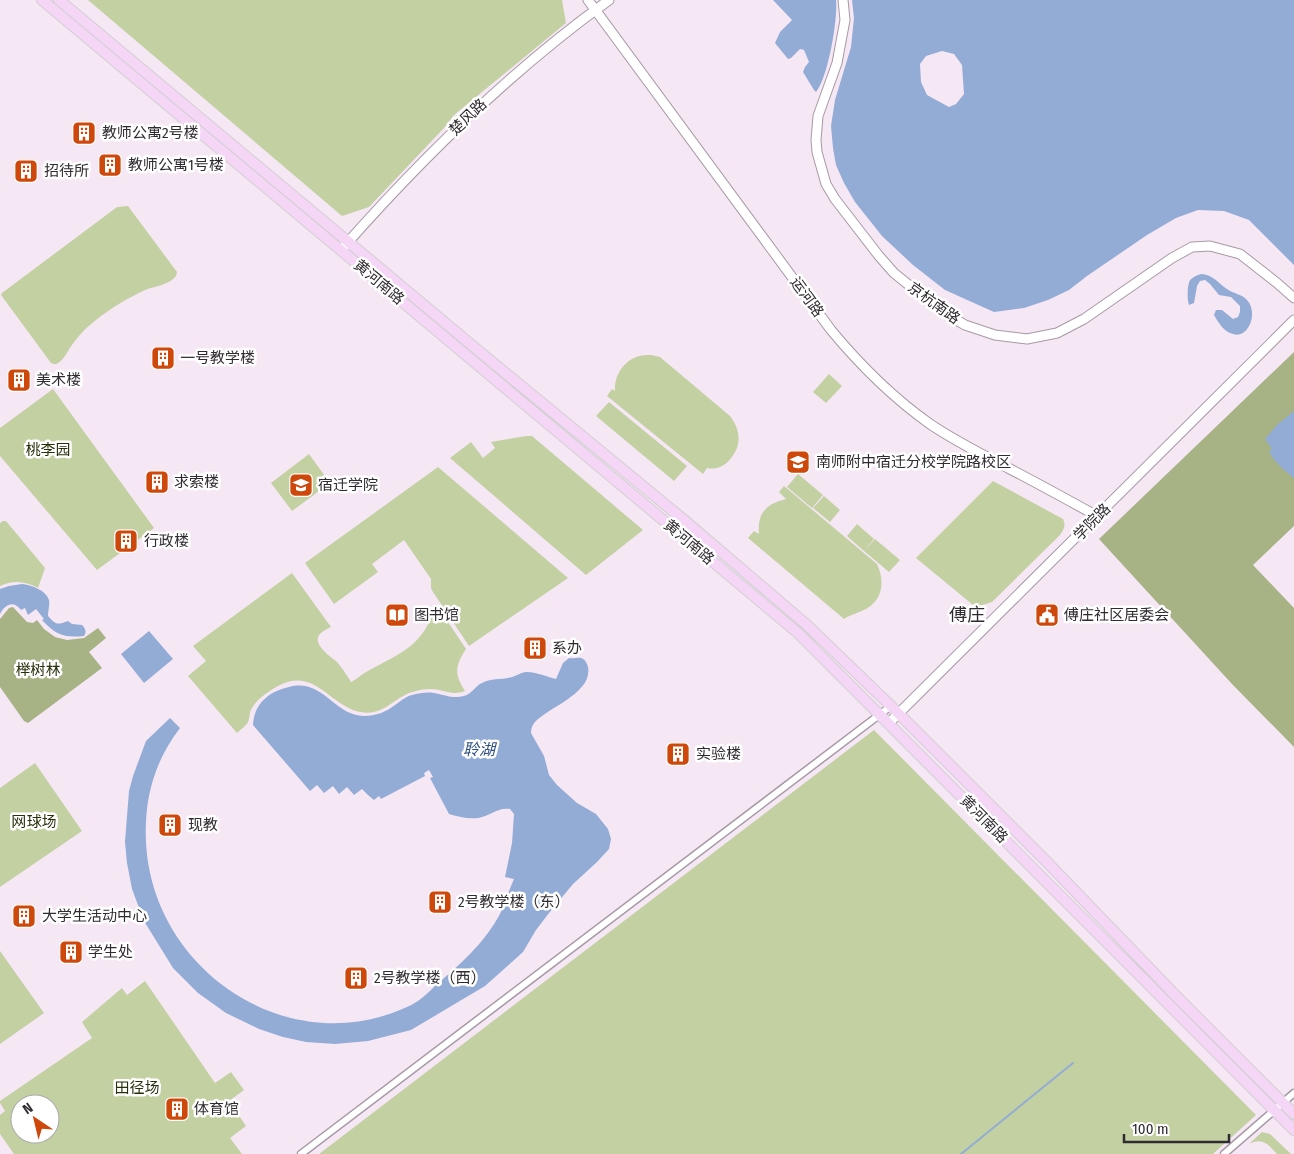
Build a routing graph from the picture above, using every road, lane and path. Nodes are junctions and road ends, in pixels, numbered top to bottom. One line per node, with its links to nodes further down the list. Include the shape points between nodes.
1 (42, 0): 7 (main road, 黄河南路)
2 (60, 0): 7 (main road, 黄河南路)
3 (588, 0): 6 (street, 运河路)
4 (609, 0): 6 (street, 楚风路)
5 (843, 0): 8 (street, 京杭南路, via 844,20 837,63 818,116 817,152 826,184 879,256 941,311 965,325 995,335 1027,339 1057,333 1084,319 1172,258 1192,247 1210,246 1240,254)
6 (595, 10): 7 (street, 楚风路, via 493,93); 10 (street, 运河路, via 826,322 872,376 931,424 963,444)
7 (344, 246): 11 (main road, 黄河南路, via 691,526 807,625); 12 (main road, 黄河南路, via 798,633)
8 (1294, 298)
9 (1294, 320): 10 (street, 学院路)
10 (1097, 516): 13 (street, 学院路)
11 (891, 706): 12 (street); 13 (main road, 黄河南路)
12 (880, 714): 14 (main road, 黄河南路); 20 (street)
13 (899, 714): 14 (street, 学院路); 16 (main road, 黄河南路)
14 (889, 723): 17 (main road, 黄河南路)
15 (1294, 1093): 16 (street)
16 (1282, 1103): 17 (street); 18 (main road, 黄河南路)
17 (1274, 1110): 19 (main road, 黄河南路); 21 (street)
18 (1294, 1114)
19 (1294, 1130)
20 (301, 1154)
21 (1224, 1154)

